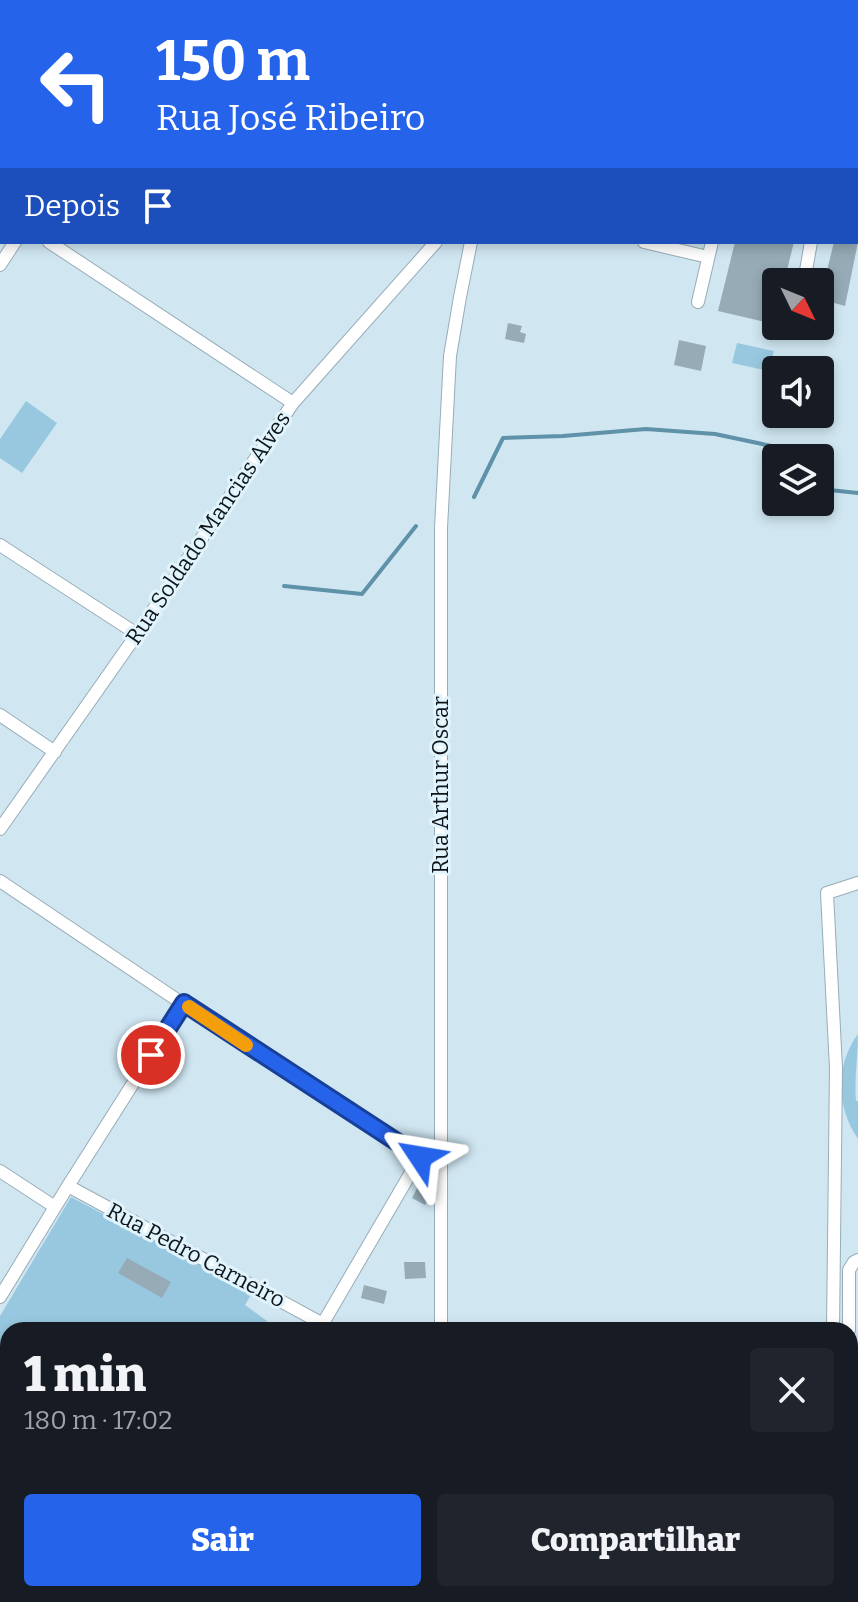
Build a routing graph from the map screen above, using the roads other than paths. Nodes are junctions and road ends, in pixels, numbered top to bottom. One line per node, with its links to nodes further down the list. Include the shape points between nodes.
1 (14, 244): 9 (street)
2 (52, 244): 12 (street)
3 (434, 244): 12 (street, Rua Soldado Mancias Alves)
4 (471, 244): 21 (street, Rua Arthur Oscar, via 450,356 441,528)
5 (653, 244): 8 (street)
6 (711, 244): 8 (street)
7 (811, 244): 10 (street)
8 (708, 257): 11 (street)
9 (0, 265)
10 (806, 268)
11 (698, 302)
12 (293, 403): 14 (street, Rua Soldado Mancias Alves)
13 (0, 545): 14 (street)
14 (137, 634): 16 (street, Rua Soldado Mancias Alves)
15 (0, 715): 16 (street)
16 (55, 752): 17 (street, Rua Soldado Mancias Alves)
17 (0, 829)
18 (0, 881): 20 (street)
19 (858, 883): 31 (street, via 827,893 836,1068)
20 (184, 1003): 22 (street); 24 (street)
21 (440, 1155): 22 (street); 30 (street, Rua Arthur Oscar)
22 (420, 1157): 29 (street)
23 (0, 1171): 25 (street)
24 (68, 1186): 25 (street); 28 (street, Rua Pedro Carneiro)
25 (55, 1207): 27 (street)
26 (854, 1265): 32 (street)
27 (0, 1297)
28 (312, 1322)
29 (324, 1322)
30 (441, 1322)
31 (833, 1322)
32 (850, 1322)

